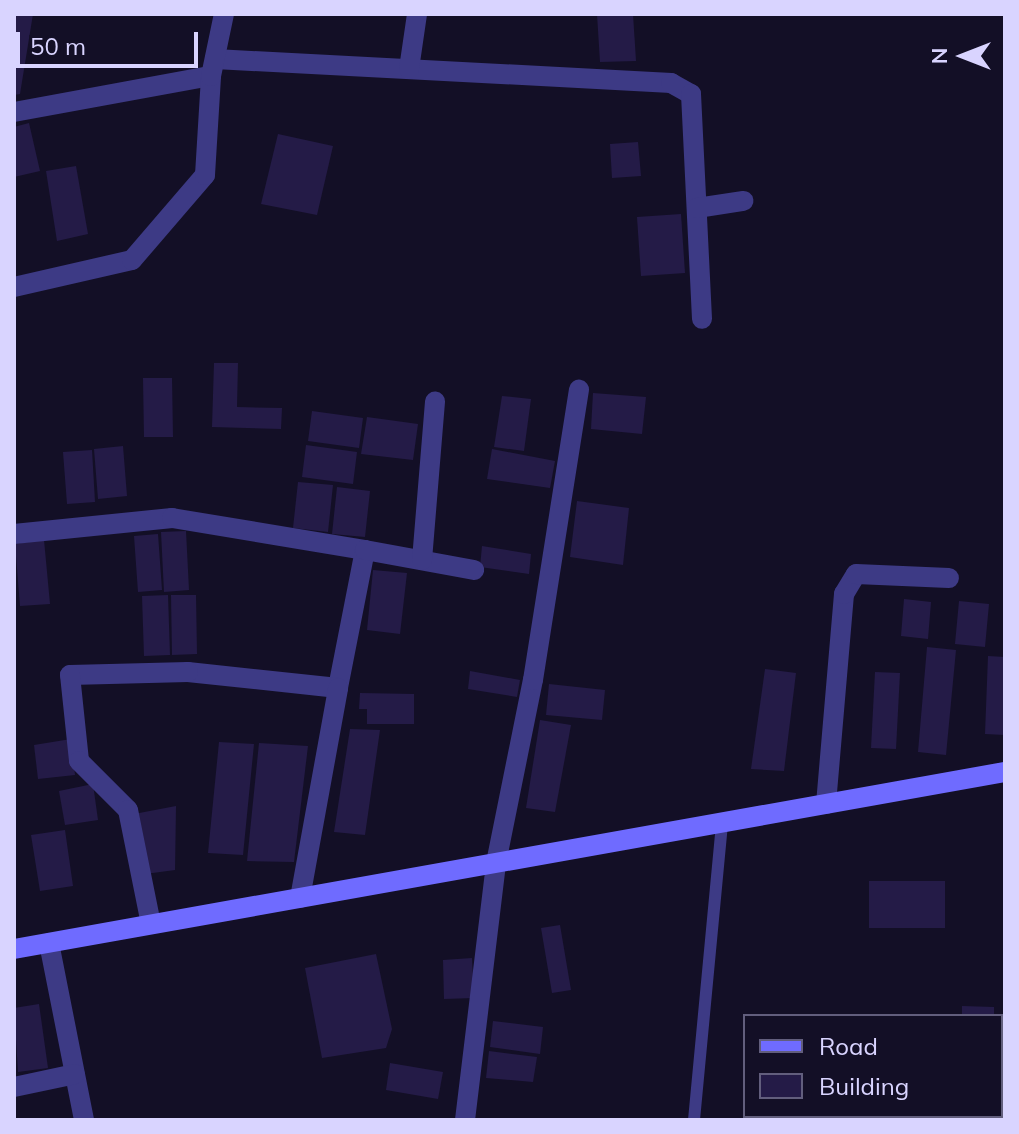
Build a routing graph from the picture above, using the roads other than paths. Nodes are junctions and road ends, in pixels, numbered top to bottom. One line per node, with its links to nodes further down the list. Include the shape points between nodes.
1 (224, 14): 3 (street)
2 (417, 14): 4 (street)
3 (213, 68): 4 (street); 5 (street); 8 (street, via 205,175 132,260)
4 (409, 69): 7 (street, via 671,83 691,94)
5 (14, 112)
6 (743, 201): 7 (street)
7 (697, 208): 9 (street)
8 (14, 287)
9 (702, 319)
10 (579, 390): 21 (street, via 533,680)
11 (435, 402): 14 (street)
12 (14, 534): 13 (street, via 172,518)
13 (365, 550): 14 (street); 17 (street)
14 (422, 560): 15 (street)
15 (474, 570)
16 (949, 578): 19 (street, via 856,574 844,594)
17 (338, 688): 22 (street); 23 (street, via 188,672 70,675 79,761 128,810)
18 (1005, 772): 19 (main road)
19 (826, 804): 20 (main road)
20 (722, 822): 21 (main road); 30 (lane)
21 (496, 863): 22 (main road); 29 (street)
22 (300, 898): 23 (main road)
23 (151, 924): 24 (main road)
24 (49, 943): 25 (main road); 26 (street)
25 (14, 949)
26 (75, 1074): 27 (street); 28 (street)
27 (14, 1087)
28 (84, 1120)
29 (465, 1120)
30 (694, 1120)

